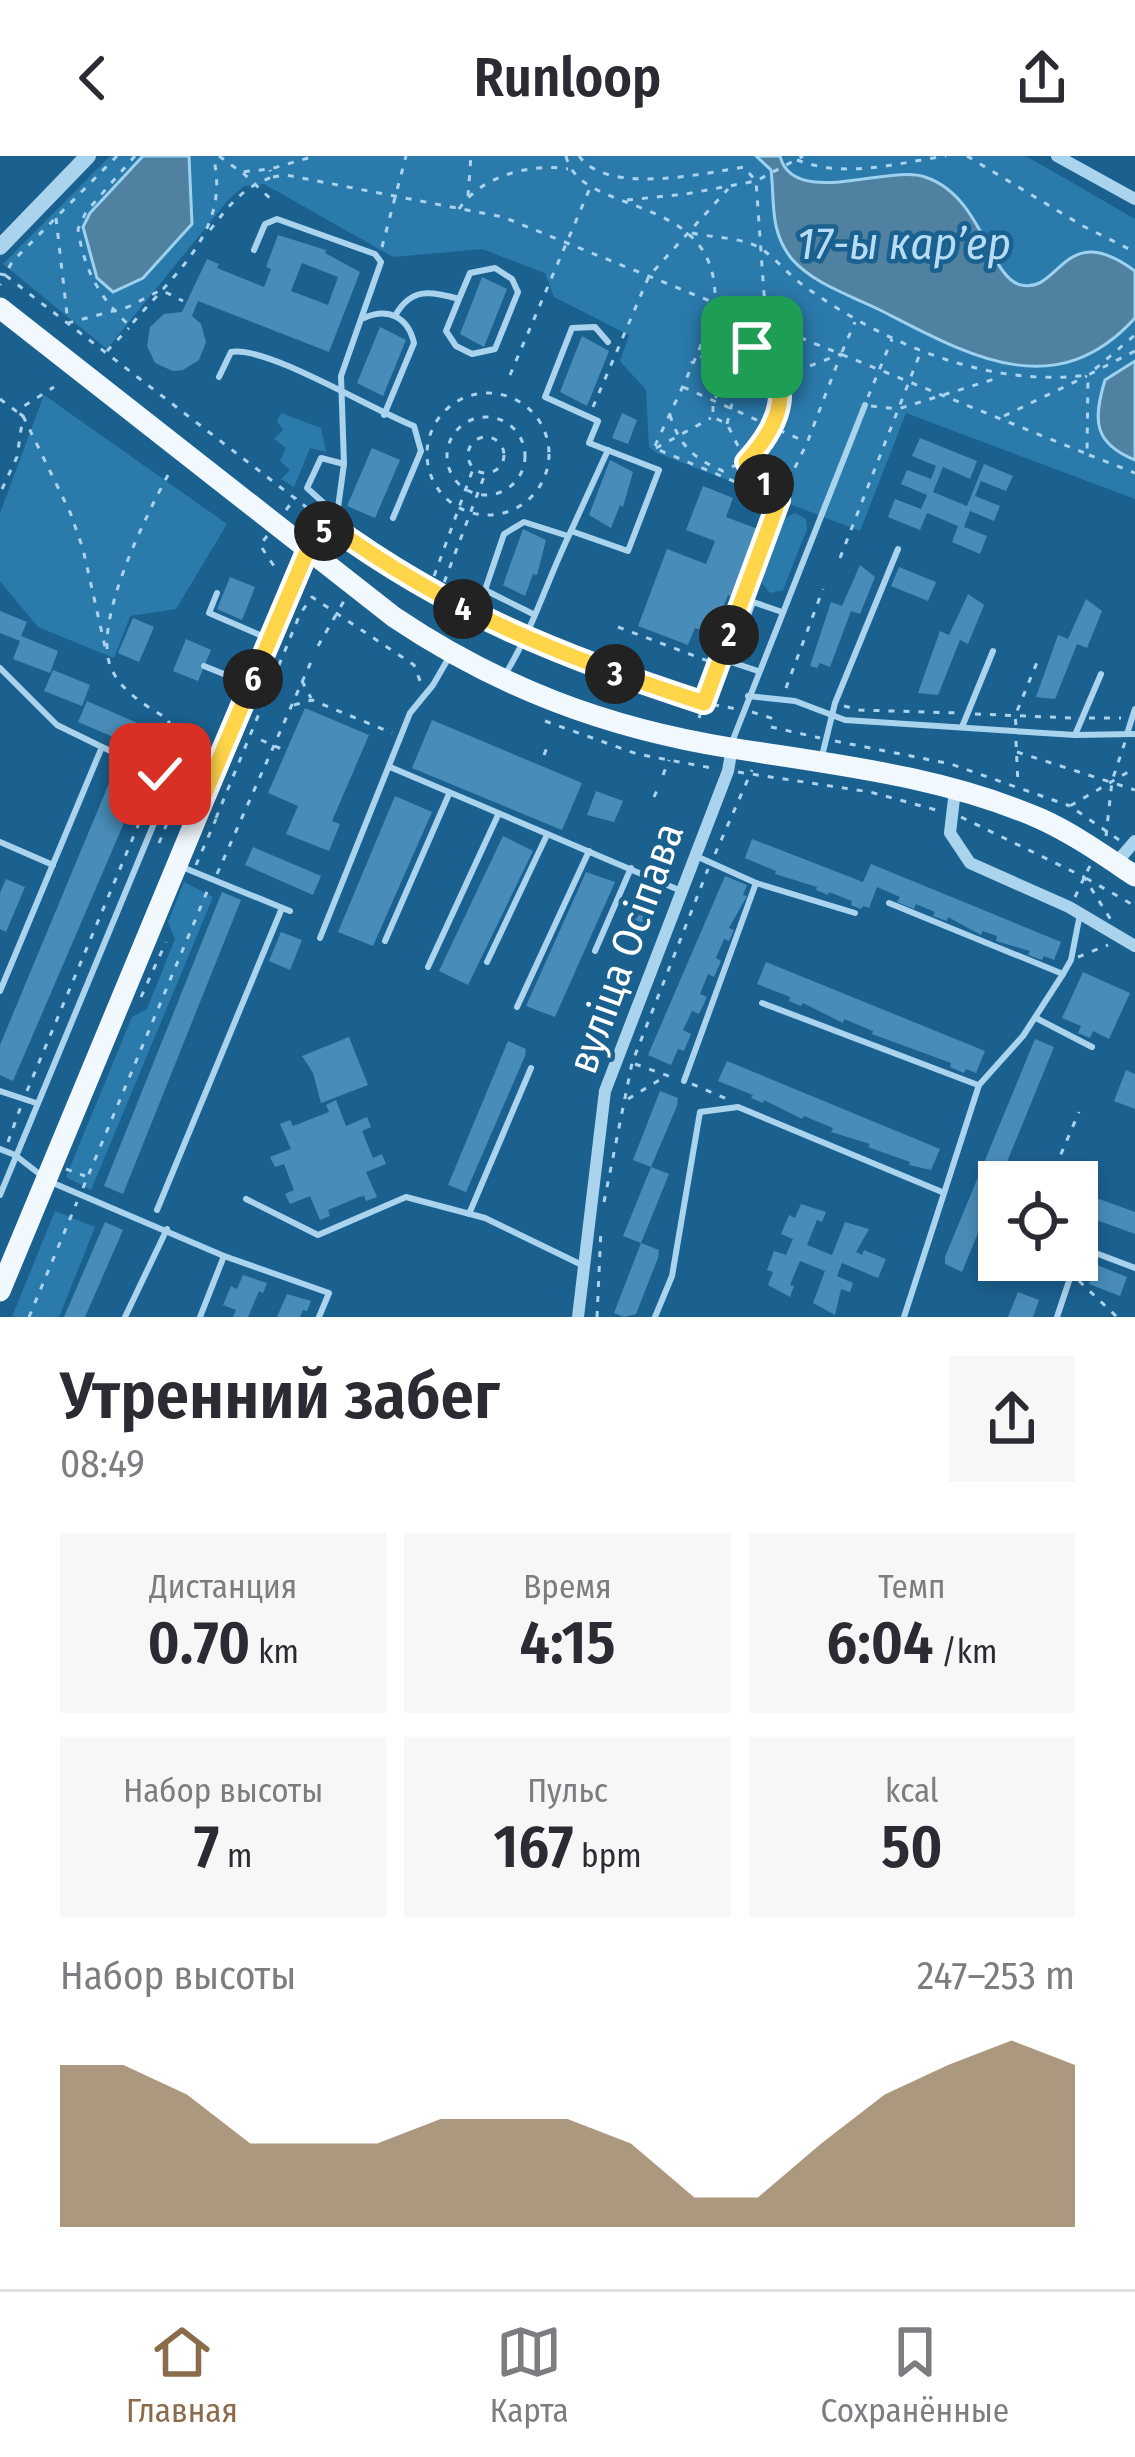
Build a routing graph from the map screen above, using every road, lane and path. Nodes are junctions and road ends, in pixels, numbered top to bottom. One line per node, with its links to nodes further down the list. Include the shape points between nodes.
1 (88, 156): 33 (street)
2 (117, 156): 29 (path)
3 (135, 156): 46 (path, via 78,229 91,278)
4 (216, 156): 17 (path); 30 (path)
5 (315, 156): 15 (path)
6 (406, 156): 24 (path)
7 (471, 156): 23 (path)
8 (557, 156): 14 (path)
9 (579, 156): 19 (path, via 604,175 744,167)
10 (946, 156): 13 (path, via 850,171)
11 (967, 156): 36 (path)
12 (1058, 156): 25 (street)
13 (798, 157): 19 (path)
14 (566, 159): 16 (path)
15 (270, 169): 17 (path); 18 (path)
16 (569, 169): 21 (path); 23 (path, via 524,170)
17 (241, 172): 20 (path)
18 (273, 177): 20 (path); 24 (path)
19 (758, 179): 22 (path); 34 (path)
20 (254, 183): 27 (path); 30 (path)
21 (591, 187): 26 (path); 32 (path)
22 (730, 188): 26 (path); 31 (path)
23 (468, 196): 28 (path)
24 (395, 197): 28 (path); 37 (path)
25 (1135, 199)
26 (625, 200): 31 (path)
27 (274, 202)
28 (459, 209): 32 (path)
29 (56, 216): 38 (path); 50 (path)
30 (209, 232): 41 (path)
31 (689, 232): 34 (path); 39 (path); 44 (path, via 708,261)
32 (567, 242): 39 (path); 63 (path)
33 (0, 248)
34 (761, 248): 49 (path); 51 (path)
35 (254, 250): 37 (lane, via 265,224 278,219)
36 (1135, 252)
37 (380, 259): 48 (lane)
38 (3, 274): 40 (path); 50 (path)
39 (649, 275): 44 (path); 78 (path)
40 (0, 285)
41 (160, 290): 43 (path); 46 (path); 52 (path)
42 (459, 299): 42 (lane, via 476,270 495,268 512,279 518,292 495,349 472,354 452,342 446,331); 47 (lane, via 417,294)
43 (183, 301)
44 (716, 304): 51 (path); 56 (path); 61 (path)
45 (0, 308): 114 (main road)
46 (114, 311): 50 (path); 52 (path)
47 (395, 316): 48 (lane); 83 (lane, via 414,343)
48 (361, 320): 72 (lane)
49 (856, 321): 54 (path); 60 (path)
50 (68, 323): 59 (path)
51 (766, 325): 60 (path)
52 (130, 326): 59 (path)
53 (1135, 335): 64 (path)
54 (893, 337): 57 (path); 62 (path)
55 (608, 343): 92 (lane, via 595,327 572,328 545,397 598,421 589,442)
56 (727, 345): 61 (path); 67 (path, via 752,347); 68 (path)
57 (922, 349): 65 (path); 69 (path)
58 (1135, 351): 64 (path)
59 (105, 352): 104 (path)
60 (842, 354): 62 (path); 67 (path); 90 (path)
61 (691, 364): 71 (path)
62 (880, 368): 69 (path); 77 (path)
63 (510, 375)
64 (1088, 375): 65 (path); 86 (path); 93 (path)
65 (1003, 376): 73 (path)
66 (219, 377): 72 (lane, via 231,352 242,350)
67 (780, 378): 74 (path); 88 (path)
68 (727, 381): 74 (path); 76 (path)
69 (910, 381): 73 (path); 79 (path)
70 (54, 387): 81 (path)
71 (682, 387): 76 (path); 82 (path)
72 (341, 393): 83 (lane); 95 (lane)
73 (946, 394): 79 (path); 86 (path)
74 (734, 395): 80 (path)
75 (0, 400): 81 (path)
76 (713, 401): 80 (path); 85 (path)
77 (865, 405): 79 (path); 125 (lane)
78 (593, 409)
79 (898, 409): 117 (path)
80 (733, 410): 87 (path); 88 (path)
81 (16, 411): 84 (path)
82 (670, 413): 89 (path); 91 (path)
83 (384, 415): 110 (lane, via 414,426 421,451)
84 (23, 416): 101 (path); 133 (path, via 83,549)
85 (713, 417): 87 (path); 89 (path)
86 (1001, 417): 93 (path)
87 (727, 424): 94 (path)
88 (770, 426): 90 (path); 94 (path)
89 (677, 439): 91 (path); 94 (path, via 723,471)
90 (807, 442): 105 (path)
91 (654, 448): 105 (path)
92 (608, 450): 112 (lane); 112 (lane, via 659,470 628,550)
93 (1087, 454): 97 (path)
94 (746, 462): 105 (path)
95 (344, 464): 100 (lane, via 321,458); 109 (lane)
96 (473, 469): 98 (path); 98 (path, via 469,447 480,437 495,439 504,458); 102 (path)
97 (1135, 473)
98 (485, 474): 103 (path)
99 (168, 475): 133 (path, via 115,599)
100 (308, 488): 104 (path); 109 (lane)
101 (2, 489)
102 (465, 489): 103 (path); 103 (path, via 447,464 447,448 464,423 492,417 518,433 525,462 509,488); 106 (path)
103 (478, 494): 108 (path)
104 (296, 497): 107 (path); 111 (path)
105 (779, 500): 137 (path)
106 (458, 508): 108 (path); 108 (path, via 438,491 427,443 449,406 466,396 504,394 544,427 545,478 508,513); 121 (path)
107 (286, 510)
108 (471, 512): 123 (path)
109 (338, 515): 111 (lane)
110 (393, 518)
111 (330, 525): 114 (lane); 116 (path)
112 (570, 533): 127 (lane); 127 (lane, via 524,522 504,534 485,590)
113 (268, 535): 119 (path, via 260,545)
114 (309, 547): 130 (main road); 135 (main road)
115 (898, 549): 150 (lane)
116 (370, 555): 118 (path); 121 (path)
117 (840, 558)
118 (362, 567)
119 (280, 573)
120 (823, 589): 146 (path)
121 (428, 592): 123 (path)
122 (217, 593): 130 (lane, via 209,613)
123 (439, 598): 129 (path)
124 (344, 601): 126 (path)
125 (782, 612): 140 (lane); 140 (lane, via 753,602 731,662)
126 (337, 613): 131 (path); 143 (path, via 414,665); 171 (path, via 312,597 300,614)
127 (533, 614): 129 (lane)
128 (618, 627): 137 (path)
129 (527, 638): 144 (lane); 149 (path)
130 (270, 640): 145 (main road)
131 (318, 646)
132 (993, 651): 154 (lane)
133 (106, 654): 177 (path, via 142,705 169,719)
134 (314, 655): 142 (path)
135 (450, 655): 144 (main road); 186 (lane, via 410,713)
136 (1040, 655): 157 (path)
137 (718, 665): 149 (path)
138 (204, 666): 145 (lane)
139 (0, 668): 175 (lane, via 57,724)
140 (758, 671): 147 (lane)
141 (1101, 674): 158 (lane)
142 (302, 681): 148 (path); 151 (path)
143 (421, 681)
144 (501, 682): 176 (main road)
145 (250, 684): 202 (main road)
146 (786, 688)
147 (748, 696): 152 (lane); 156 (lane)
148 (312, 700): 151 (path); 168 (path)
149 (704, 703): 152 (path); 162 (path)
150 (835, 703): 154 (path); 156 (lane)
151 (291, 706): 173 (path)
152 (743, 710): 159 (path); 176 (lane)
153 (777, 711): 159 (path)
154 (966, 713): 157 (path); 164 (lane)
155 (1133, 713): 158 (path); 167 (lane)
156 (832, 715): 164 (lane); 174 (lane)
157 (1016, 716): 158 (path); 165 (path)
158 (1082, 718): 169 (lane)
159 (774, 719): 163 (path)
160 (545, 722): 161 (path)
161 (555, 725): 166 (path); 183 (path)
162 (696, 727)
163 (771, 727): 170 (path); 174 (path)
164 (962, 727): 165 (lane)
165 (1016, 730): 169 (lane); 179 (path)
166 (552, 732)
167 (1131, 734): 169 (lane); 194 (path)
168 (397, 735)
169 (1075, 735)
170 (766, 737)
171 (256, 738): 173 (path); 206 (path)
172 (549, 742): 181 (path)
173 (274, 746): 178 (path); 219 (path)
174 (824, 746): 176 (main road); 196 (path, via 891,749); 197 (main road)
175 (102, 747): 190 (lane); 216 (lane)
176 (732, 748): 212 (street, вуліца Осіпава)
177 (169, 751): 182 (path); 190 (path)
178 (286, 751)
179 (1016, 752): 194 (path); 196 (path)
180 (688, 753): 185 (path)
181 (544, 754)
182 (188, 758)
183 (669, 760): 185 (path); 191 (path)
184 (756, 762): 192 (path)
185 (685, 764): 188 (path)
186 (390, 767): 199 (lane); 228 (lane)
187 (1135, 768): 194 (path)
188 (718, 769)
189 (736, 772): 192 (path)
190 (160, 774): 193 (lane); 247 (path)
191 (663, 775)
192 (750, 775): 204 (path, via 870,792); 214 (path)
193 (172, 780): 202 (lane); 249 (lane)
194 (1112, 782): 198 (path); 203 (path); 207 (path)
195 (659, 786): 200 (path)
196 (1018, 787): 203 (path)
197 (955, 790): 204 (street); 213 (main road)
198 (1135, 790)
199 (449, 794): 205 (lane); 229 (lane)
200 (654, 797)
201 (176, 801): 210 (path)
202 (206, 804): 206 (path); 215 (main road)
203 (1070, 806): 207 (path)
204 (950, 814): 220 (path); 226 (street, via 950,832 980,870)
205 (498, 815): 208 (lane); 234 (lane)
206 (216, 818): 215 (path)
207 (1106, 834): 213 (path)
208 (546, 837): 211 (lane); 233 (lane)
209 (0, 842): 216 (lane)
210 (159, 842)
211 (589, 851): 218 (lane); 239 (lane)
212 (696, 856): 214 (lane); 223 (street, вуліца Осіпава)
213 (1129, 857)
214 (711, 863): 222 (lane); 248 (path, via 632,1063)
215 (186, 864): 254 (main road); 259 (lane, via 286,909)
216 (53, 865): 236 (lane)
217 (1090, 866): 220 (path)
218 (631, 868): 223 (lane); 232 (lane)
219 (218, 872)
220 (1084, 877): 225 (path); 226 (path)
221 (211, 883): 257 (path)
222 (756, 884): 227 (lane); 244 (lane)
223 (683, 891): 264 (street, вуліца Осіпава, via 605,1091)
224 (889, 903): 235 (lane)
225 (1135, 906)
226 (1074, 911): 231 (street); 235 (lane)
227 (855, 914)
228 (320, 938)
229 (385, 941)
230 (166, 942): 237 (path)
231 (1135, 946)
232 (595, 951)
233 (487, 962)
234 (428, 967)
235 (1064, 974): 240 (lane)
236 (0, 991)
237 (141, 997)
238 (762, 1003): 245 (lane)
239 (517, 1006)
240 (1036, 1018): 241 (lane); 245 (lane)
241 (1092, 1047)
242 (531, 1068): 260 (lane)
243 (668, 1076): 248 (path)
244 (683, 1081)
245 (979, 1085): 255 (lane)
246 (0, 1091): 247 (lane)
247 (23, 1099): 249 (lane); 251 (path)
248 (626, 1100): 274 (path, via 602,1213)
249 (36, 1103): 252 (lane)
250 (1079, 1112): 253 (path)
251 (2, 1150): 252 (lane)
252 (15, 1155): 254 (lane); 256 (lane)
253 (1058, 1161)
254 (47, 1180): 257 (lane); 268 (main road)
255 (943, 1192): 275 (lane, via 738,1107 700,1112 672,1276); 276 (lane)
256 (0, 1195)
257 (79, 1197): 261 (lane); 269 (path)
258 (246, 1198): 260 (lane, via 318,1235 406,1196)
259 (157, 1210)
260 (469, 1214): 264 (lane)
261 (167, 1229): 262 (lane); 270 (lane)
262 (224, 1256): 271 (lane); 272 (lane, via 329,1293)
263 (1098, 1258): 265 (lane)
264 (582, 1265): 273 (street, вуліца Осіпава)
265 (1135, 1268)
266 (1069, 1281): 277 (lane)
267 (1078, 1281): 278 (path)
268 (0, 1291)
269 (28, 1317)
270 (125, 1317)
271 (200, 1317)
272 (320, 1317)
273 (578, 1317)
274 (597, 1317)
275 (655, 1317)
276 (904, 1317)
277 (1057, 1317)
278 (1117, 1317)

